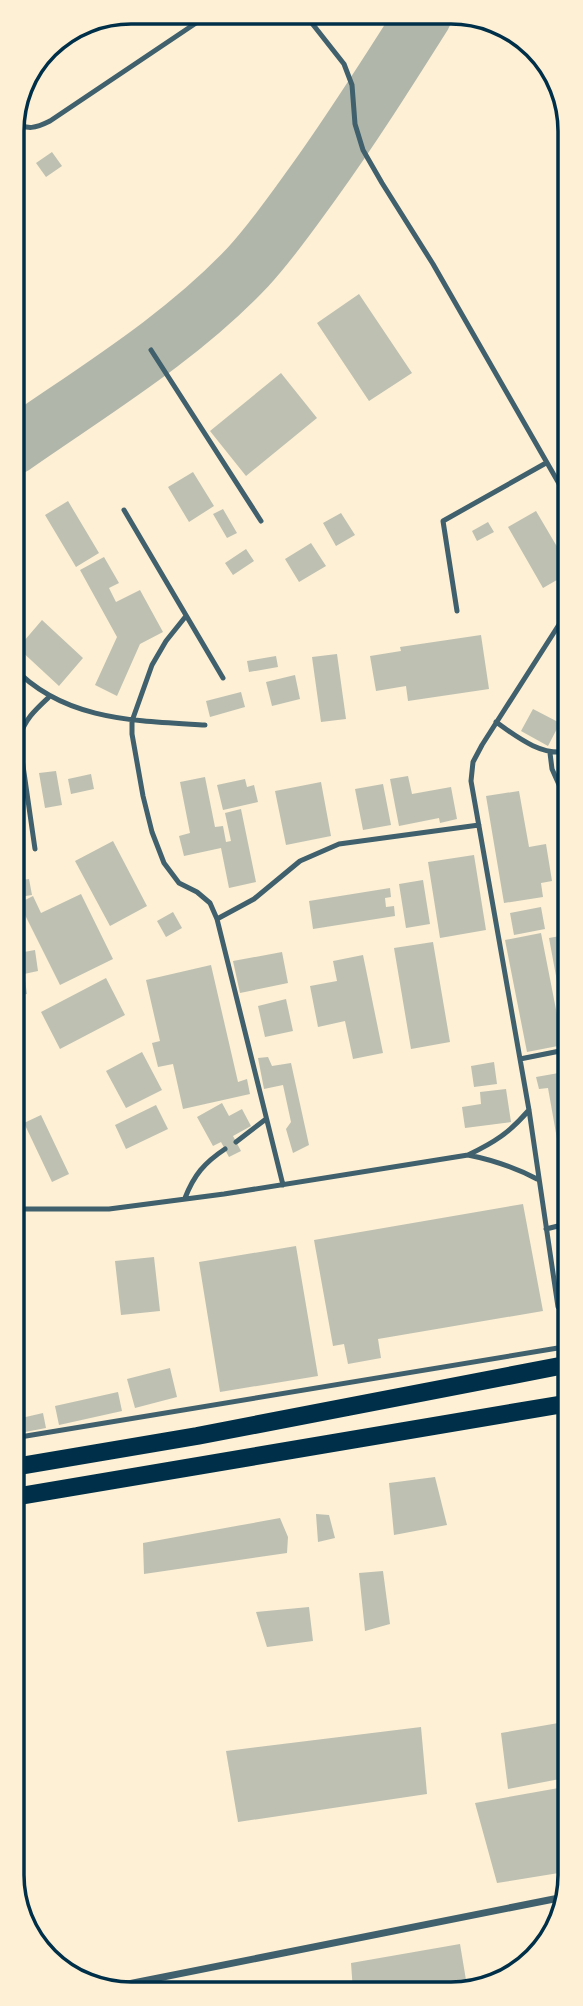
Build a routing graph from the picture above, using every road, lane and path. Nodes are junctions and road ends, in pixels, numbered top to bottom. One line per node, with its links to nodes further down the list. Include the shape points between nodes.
1 (193, 25): 3 (lane, via 50,121)
2 (313, 25): 5 (lane, via 344,64 363,150)
3 (25, 127)
4 (151, 350): 8 (lane)
5 (547, 463): 6 (lane); 9 (lane, via 443,521)
6 (559, 483)
7 (124, 510): 10 (lane)
8 (261, 522)
9 (457, 611)
10 (186, 616): 12 (lane); 15 (lane, via 152,665)
11 (559, 625): 17 (lane)
12 (223, 678)
13 (25, 679): 14 (lane)
14 (49, 697): 15 (lane); 16 (lane)
15 (132, 721): 18 (lane); 25 (lane, via 143,796 164,863 180,883 210,903)
16 (25, 722)
17 (496, 722): 20 (lane); 23 (lane, via 473,762 471,781)
18 (205, 725)
19 (559, 752): 20 (lane)
20 (550, 753): 22 (lane)
21 (25, 777): 24 (lane)
22 (559, 784)
23 (479, 825): 25 (lane, via 339,844 300,860 254,899); 27 (lane)
24 (35, 849)
25 (217, 919): 29 (lane)
26 (558, 1051): 27 (lane)
27 (520, 1059): 28 (lane)
28 (529, 1110): 32 (lane, via 497,1141); 33 (lane)
29 (267, 1119): 30 (lane); 34 (lane)
30 (236, 1142)
31 (225, 1149): 35 (lane, via 200,1168)
32 (468, 1156): 33 (lane, via 498,1161); 34 (lane)
33 (538, 1180): 38 (lane)
34 (284, 1185): 35 (lane)
35 (185, 1198): 36 (lane, via 109,1209)
36 (24, 1209)
37 (558, 1226): 38 (lane)
38 (546, 1229): 39 (lane)
39 (558, 1307)
40 (558, 1348): 43 (lane)
41 (558, 1366): 44 (main road)
42 (558, 1405): 45 (main road)
43 (24, 1436)
44 (24, 1465)
45 (24, 1495)
46 (555, 1899): 47 (street)
47 (138, 1982)

